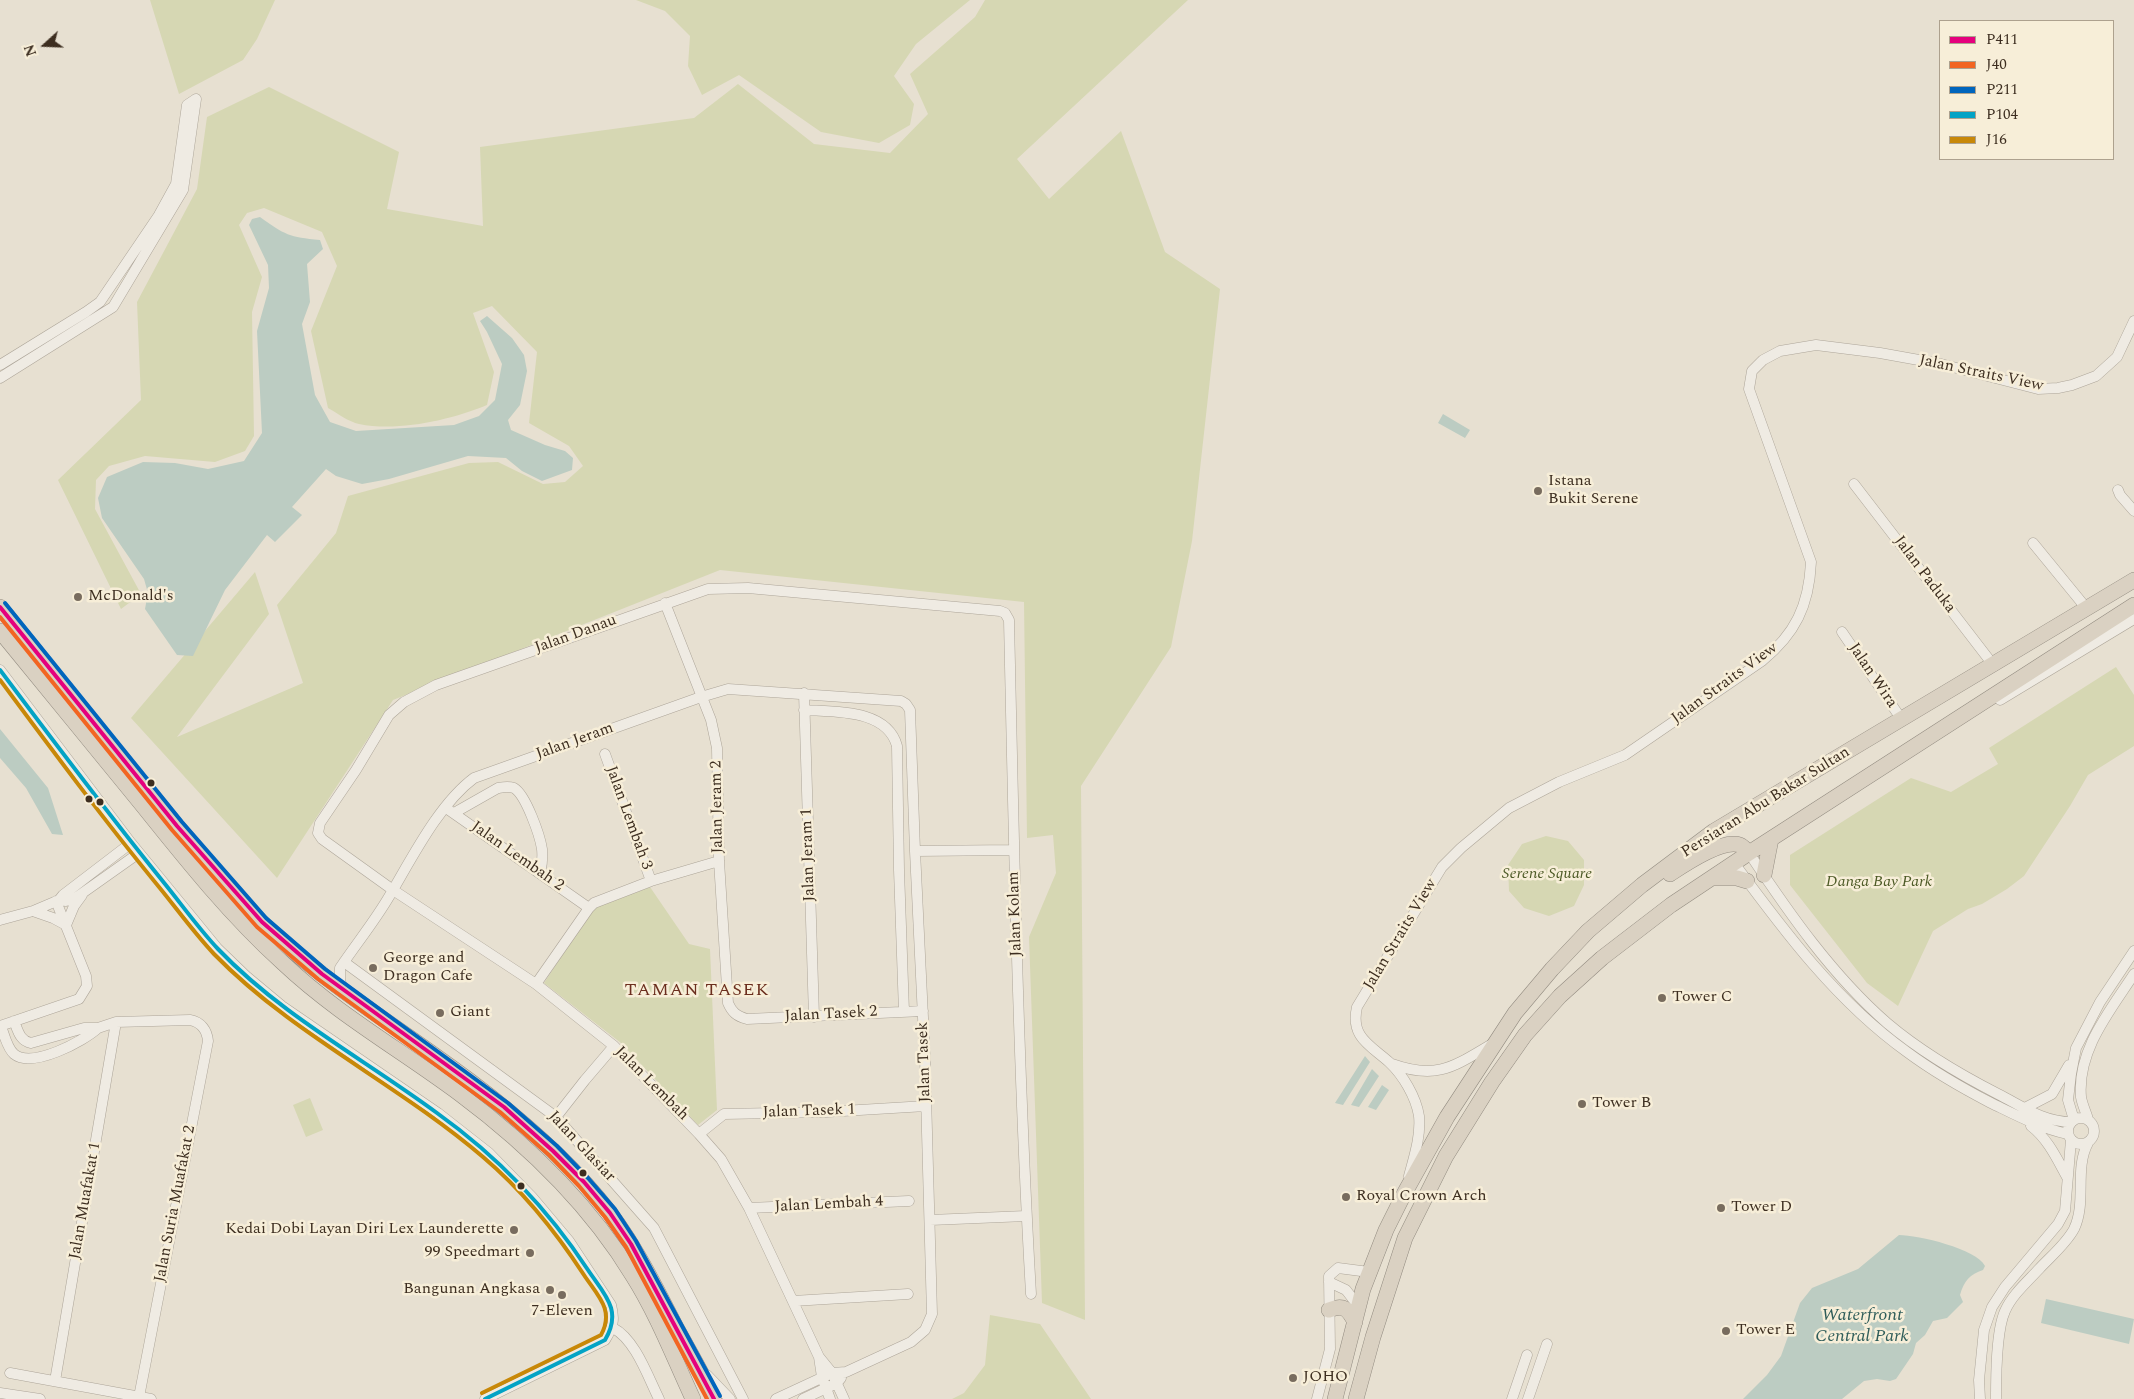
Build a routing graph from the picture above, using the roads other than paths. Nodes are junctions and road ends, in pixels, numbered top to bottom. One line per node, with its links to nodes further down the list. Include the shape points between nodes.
1 (2134, 321): 67 (street, Jalan Straits View, via 2117,357 2096,376 2058,388 2038,389 1941,364 1816,345 1780,351 1763,360 1752,371 1749,389 1811,562 1810,586 1797,621 1780,646 1728,685 1625,755 1559,782 1509,808 1442,867 1357,1007 1354,1019 1357,1032)
2 (0, 365): 3 (street, via 100,302 176,184 186,105 196,98 183,190 113,307)
3 (0, 378)
4 (1854, 484): 17 (street, Jalan Paduka)
5 (2118, 490): 6 (street)
6 (2134, 510)
7 (2033, 544): 12 (street)
8 (2134, 580): 12 (highway, Persiaran Abu Bakar Sultan)
9 (665, 603): 13 (street, Jalan Danau, via 708,589 748,588); 20 (street, Jalan Jeram 2); 42 (street, Jalan Danau, via 436,685 389,715 318,828 322,839)
10 (2134, 605): 23 (highway, Persiaran Abu Bakar Sultan)
11 (0, 607): 52 (highway, via 216,872 273,933)
12 (2087, 610): 17 (highway, Persiaran Abu Bakar Sultan)
13 (1005, 613): 31 (street, Jalan Kolam, via 1008,620)
14 (2134, 619): 23 (street, via 1997,702)
15 (0, 631): 108 (highway, via 210,888 259,940 340,1012 486,1114 565,1187 611,1242 635,1279)
16 (1842, 632): 24 (street, Jalan Wira)
17 (1994, 666): 24 (highway, Persiaran Abu Bakar Sultan)
18 (0, 670): 29 (street)
19 (804, 693): 20 (street, Jalan Jeram, via 728,689); 21 (street, Jalan Jeram); 22 (street, Jalan Jeram 1)
20 (701, 697): 27 (street, Jalan Jeram, via 474,778 464,785); 35 (street, Jalan Jeram 2, via 711,720 717,748)
21 (906, 704): 32 (street, Jalan Tasek, via 910,710)
22 (804, 710): 57 (street, Jalan Tasek, via 853,713 883,725 895,738); 59 (street, Jalan Jeram 1)
23 (1959, 718): 28 (highway, Persiaran Abu Bakar Sultan)
24 (1902, 720): 26 (highway, Persiaran Abu Bakar Sultan)
25 (605, 754): 40 (street, Jalan Lembah 3)
26 (1819, 769): 30 (highway, via 1742,822 1732,831); 46 (highway, Persiaran Abu Bakar Sultan, via 1714,831)
27 (450, 810): 37 (street, Jalan Lembah 2); 37 (street, via 498,788 514,788 524,799 540,841); 42 (street, Jalan Jeram, via 420,845)
28 (1771, 839): 33 (highway, Persiaran Abu Bakar Sultan); 38 (highway)
29 (131, 843): 34 (street); 44 (street)
30 (1728, 844): 33 (highway, via 1741,845); 36 (highway); 46 (highway, via 1679,868)
31 (1014, 850): 32 (street); 80 (street, Jalan Kolam)
32 (915, 851): 56 (street, Jalan Tasek)
33 (1749, 852): 36 (highway, Persiaran Abu Bakar Sultan); 38 (street)
34 (139, 853): 43 (street); 90 (street, via 192,919 246,976 282,1006 438,1113 489,1153 532,1197 569,1242 611,1305)
35 (720, 861): 40 (street); 58 (street, Jalan Jeram 2, via 728,1003)
36 (1734, 863): 39 (highway, Persiaran Abu Bakar Sultan); 41 (street)
37 (540, 873): 45 (street, Jalan Lembah 2)
38 (1764, 875): 69 (street, via 1833,968 1887,1022 1913,1043)
39 (1712, 878): 41 (highway); 118 (highway, Persiaran Abu Bakar Sultan, via 1602,958 1560,996 1525,1035 1492,1082 1446,1156 1405,1238)
40 (651, 881): 45 (street, via 600,899)
41 (1747, 881): 69 (street, via 1822,975 1905,1051 1937,1073)
42 (393, 890): 51 (street, Jalan Jeram); 54 (street, Jalan Lembah)
43 (83, 894): 44 (street, via 71,900); 49 (street)
44 (58, 901): 47 (street); 49 (street)
45 (589, 908): 54 (street)
46 (1614, 910): 64 (highway, Persiaran Abu Bakar Sultan, via 1588,931 1552,969 1515,1013)
47 (33, 911): 48 (street); 49 (street)
48 (0, 920)
49 (66, 925): 60 (street, via 86,976 87,986 83,994 79,999)
50 (2134, 951): 66 (street, via 2100,1002)
51 (342, 965): 52 (street, via 334,971); 55 (street, via 340,980); 70 (street, Jalan Glasiar)
52 (317, 971): 55 (highway)
53 (2134, 974): 71 (street, via 2099,1027 2085,1057 2081,1099)
54 (536, 984): 65 (street, Jalan Lembah)
55 (343, 991): 94 (highway, via 490,1096 585,1183 622,1229)
56 (923, 1011): 57 (street, Jalan Tasek 2); 68 (street, Jalan Tasek)
57 (904, 1012): 59 (street, Jalan Tasek 2)
58 (738, 1017): 59 (street, Jalan Tasek 2)
59 (814, 1017)
60 (14, 1021): 62 (street); 63 (street, via 20,1037 32,1043 84,1028)
61 (116, 1022): 63 (street); 99 (street, Jalan Muafakat 1); 103 (street, Jalan Suria Muafakat 2, via 190,1020 205,1029 208,1040)
62 (0, 1026): 63 (street, via 13,1054 24,1059 64,1049 88,1038)
63 (98, 1028)
64 (1497, 1041): 67 (street, Jalan Straits View, via 1439,1072 1416,1071); 77 (highway, Persiaran Abu Bakar Sultan, via 1447,1116)
65 (614, 1046): 70 (street); 73 (street, Jalan Lembah)
66 (2076, 1048): 69 (street, via 2052,1094); 72 (street, via 2068,1100)
67 (1391, 1064): 77 (street, Jalan Straits View, via 1410,1091 1419,1115 1417,1142)
68 (926, 1106): 73 (street, Jalan Tasek 1, via 724,1114); 81 (street, Jalan Tasek)
69 (2022, 1114): 72 (street, via 2056,1122); 74 (street); 76 (street, via 2040,1133)
70 (556, 1117): 111 (street, Jalan Glasiar, via 654,1228)
71 (2088, 1119): 72 (street); 75 (street, via 2094,1130)
72 (2073, 1121): 74 (street, via 2068,1128)
73 (700, 1134): 79 (street, Jalan Lembah, via 721,1159)
74 (2069, 1137): 75 (street, via 2080,1144); 76 (street)
75 (2088, 1142): 122 (street, via 2082,1154 2079,1212 2074,1228 2004,1312)
76 (2067, 1178): 121 (street, via 2065,1211 2058,1224 1992,1307 1984,1330)
77 (1404, 1194): 82 (highway, Persiaran Abu Bakar Sultan)
78 (909, 1201): 79 (street, Jalan Lembah 4)
79 (749, 1208): 86 (street, Jalan Lembah)
80 (1026, 1216): 81 (street); 85 (street, Jalan Kolam)
81 (930, 1220): 95 (street, Jalan Tasek, via 932,1314 925,1330 911,1342)
82 (1369, 1272): 83 (street, via 1338,1268 1329,1276); 87 (highway, Persiaran Abu Bakar Sultan)
83 (1329, 1282): 87 (street, via 1346,1290); 88 (street)
84 (908, 1294): 86 (street)
85 (1031, 1294)
86 (793, 1300): 93 (street, Jalan Lembah)
87 (1359, 1307): 89 (highway, Persiaran Abu Bakar Sultan)
88 (1329, 1310): 89 (highway, via 1341,1306 1346,1308); 116 (street, via 1330,1349)
89 (1355, 1322): 117 (highway, Persiaran Abu Bakar Sultan)
90 (613, 1328): 106 (street, via 605,1340); 107 (street, via 629,1342)
91 (1547, 1344): 120 (street)
92 (1527, 1355): 119 (street)
93 (819, 1357): 97 (street, Jalan Lembah); 98 (street, Jalan Lembah)
94 (698, 1365): 109 (highway); 110 (street)
95 (846, 1372): 97 (street, Jalan Tasek); 100 (street, Jalan Tasek)
96 (10, 1373): 99 (street)
97 (832, 1373): 98 (street, Jalan Tasek); 100 (street, Jalan Lembah)
98 (822, 1377): 101 (street, Jalan Lembah); 112 (street, Jalan Tasek)
99 (54, 1381): 103 (street)
100 (837, 1383): 101 (street, Jalan Tasek); 115 (street, Jalan Lembah)
101 (826, 1388): 113 (street, Jalan Tasek); 114 (street, Jalan Lembah)
102 (0, 1393): 104 (street)
103 (139, 1397): 105 (street)
104 (40, 1399)
105 (151, 1399)
106 (485, 1399)
107 (659, 1399)
108 (693, 1399)
109 (714, 1399)
110 (730, 1399)
111 (743, 1399)
112 (776, 1399)
113 (803, 1399)
114 (830, 1399)
115 (844, 1399)
116 (1317, 1399)
117 (1335, 1399)
118 (1356, 1399)
119 (1512, 1399)
120 (1528, 1399)
121 (1980, 1399)
122 (1996, 1399)

